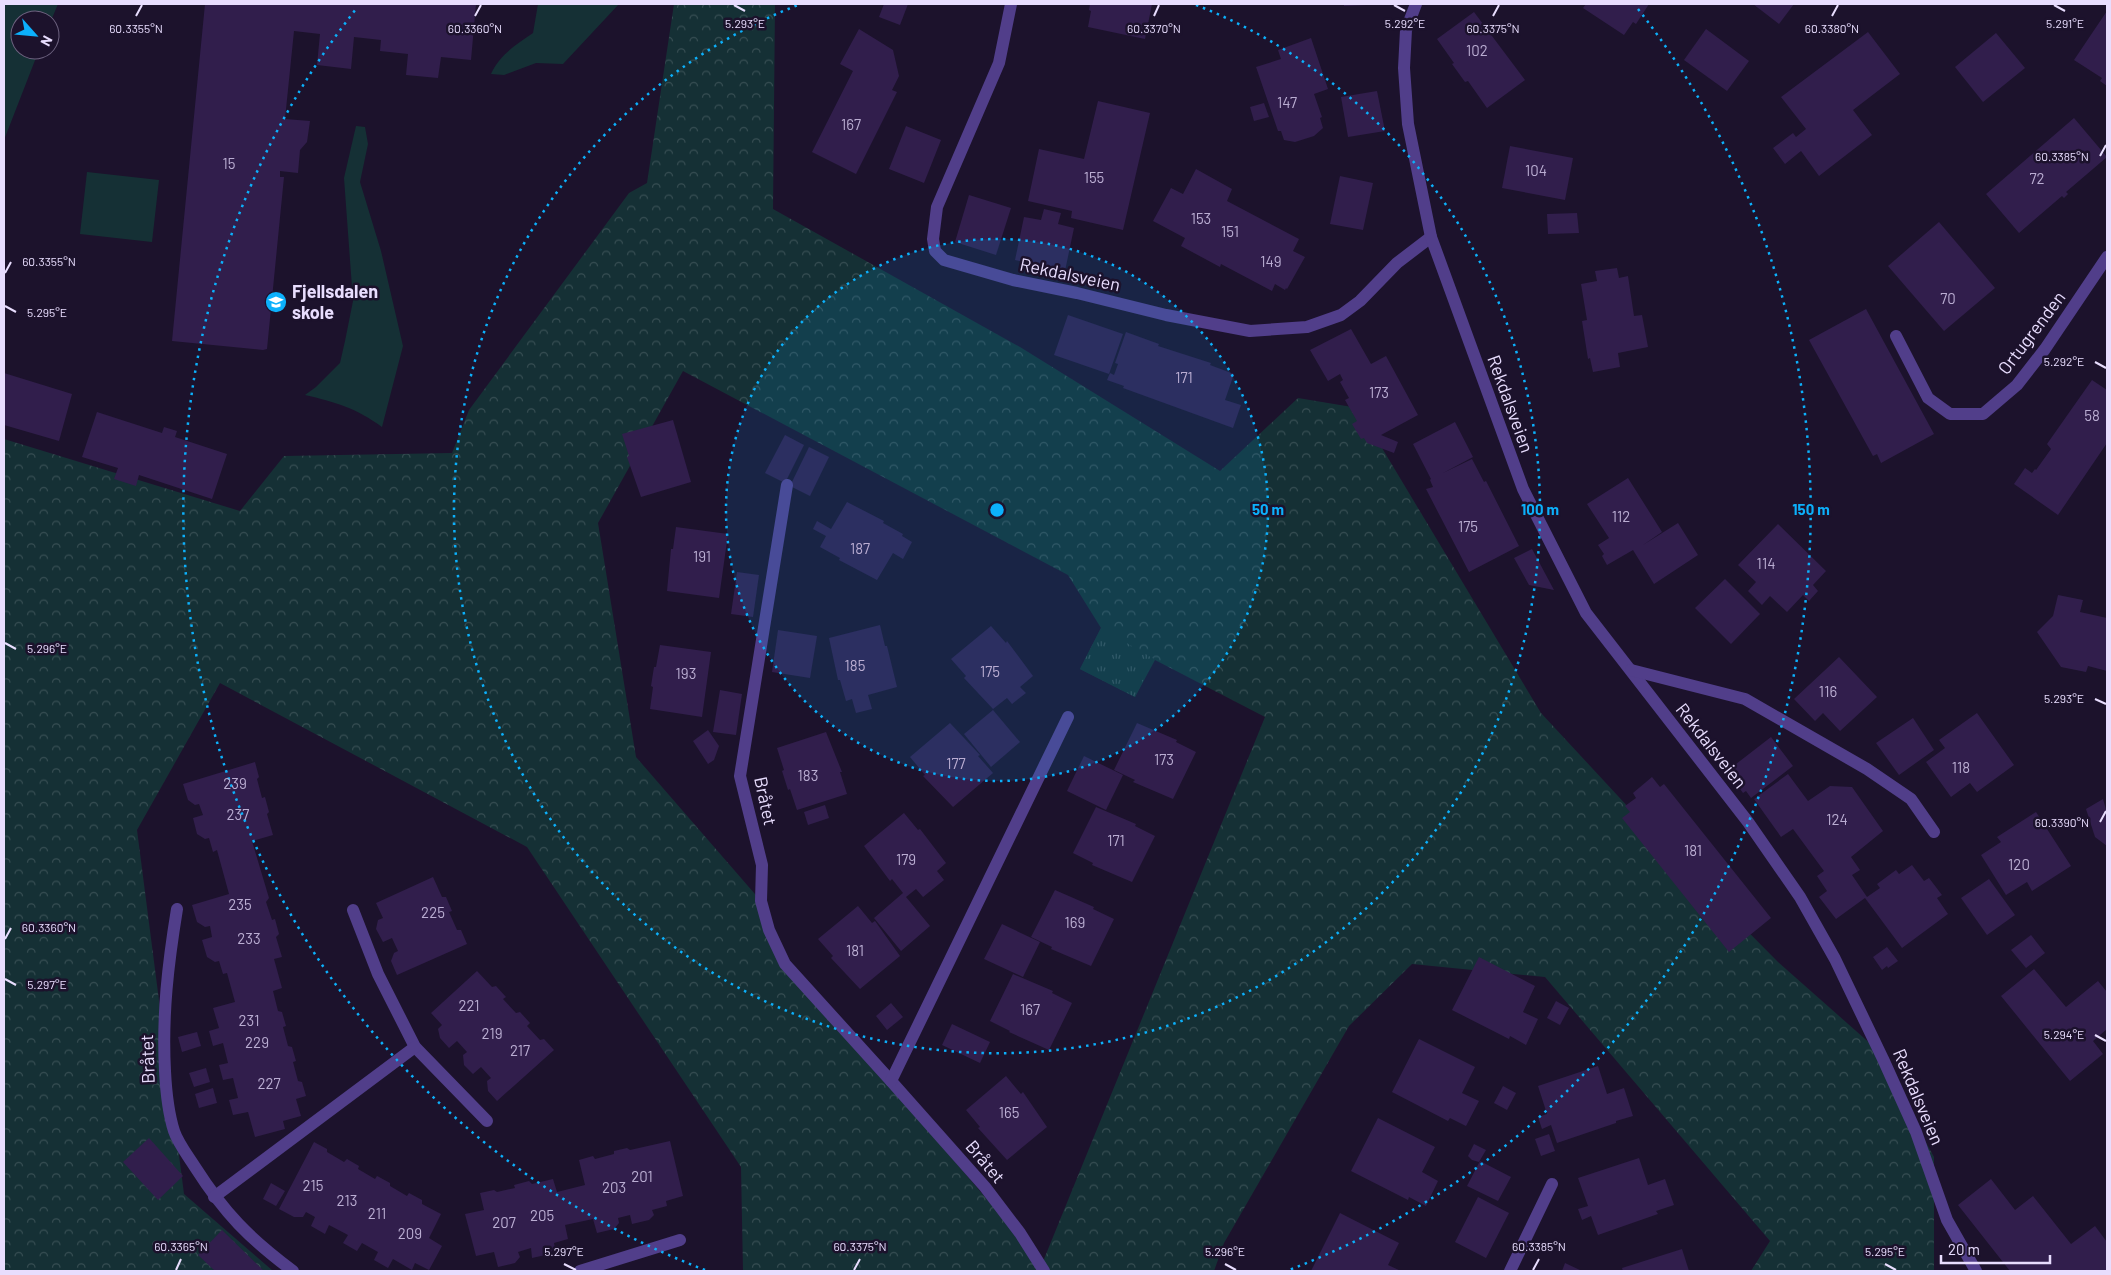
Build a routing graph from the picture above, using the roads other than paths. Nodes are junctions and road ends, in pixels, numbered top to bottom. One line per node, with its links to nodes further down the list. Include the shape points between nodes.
1 (1011, 4): 3 (street, Rekdalsveien, via 998,62 937,207 933,238 935,251 944,260 1013,280 1250,332 1307,327 1341,315 1360,301 1397,263)
2 (1416, 4): 3 (street, Rekdalsveien, via 1406,30 1404,68 1408,124)
3 (1431, 237): 7 (street, Rekdalsveien, via 1523,489 1586,613)
4 (2107, 257): 5 (street, Ortugrenden, via 2017,385 1983,414 1950,414 1928,398)
5 (1896, 336)
6 (787, 485): 13 (street, Bråtet, via 740,776 762,864 761,900 769,930 785,964)
7 (1631, 670): 9 (street, via 1745,700 1867,769 1911,799); 22 (street, Rekdalsveien, via 1748,822 1809,913 1883,1059 1916,1132 1948,1220)
8 (1068, 717): 13 (street)
9 (1934, 832)
10 (176, 909): 16 (street, Bråtet, via 166,977 163,1036 167,1096 174,1132)
11 (354, 910): 12 (street, via 378,974)
12 (415, 1047): 14 (street); 16 (street)
13 (891, 1080): 20 (street, Bråtet, via 985,1187)
14 (487, 1121)
15 (1552, 1184): 21 (street)
16 (214, 1197): 18 (street, Bråtet, via 256,1243)
17 (680, 1240): 19 (street)
18 (293, 1271)
19 (580, 1271)
20 (1044, 1271)
21 (1510, 1271)
22 (1976, 1271)

